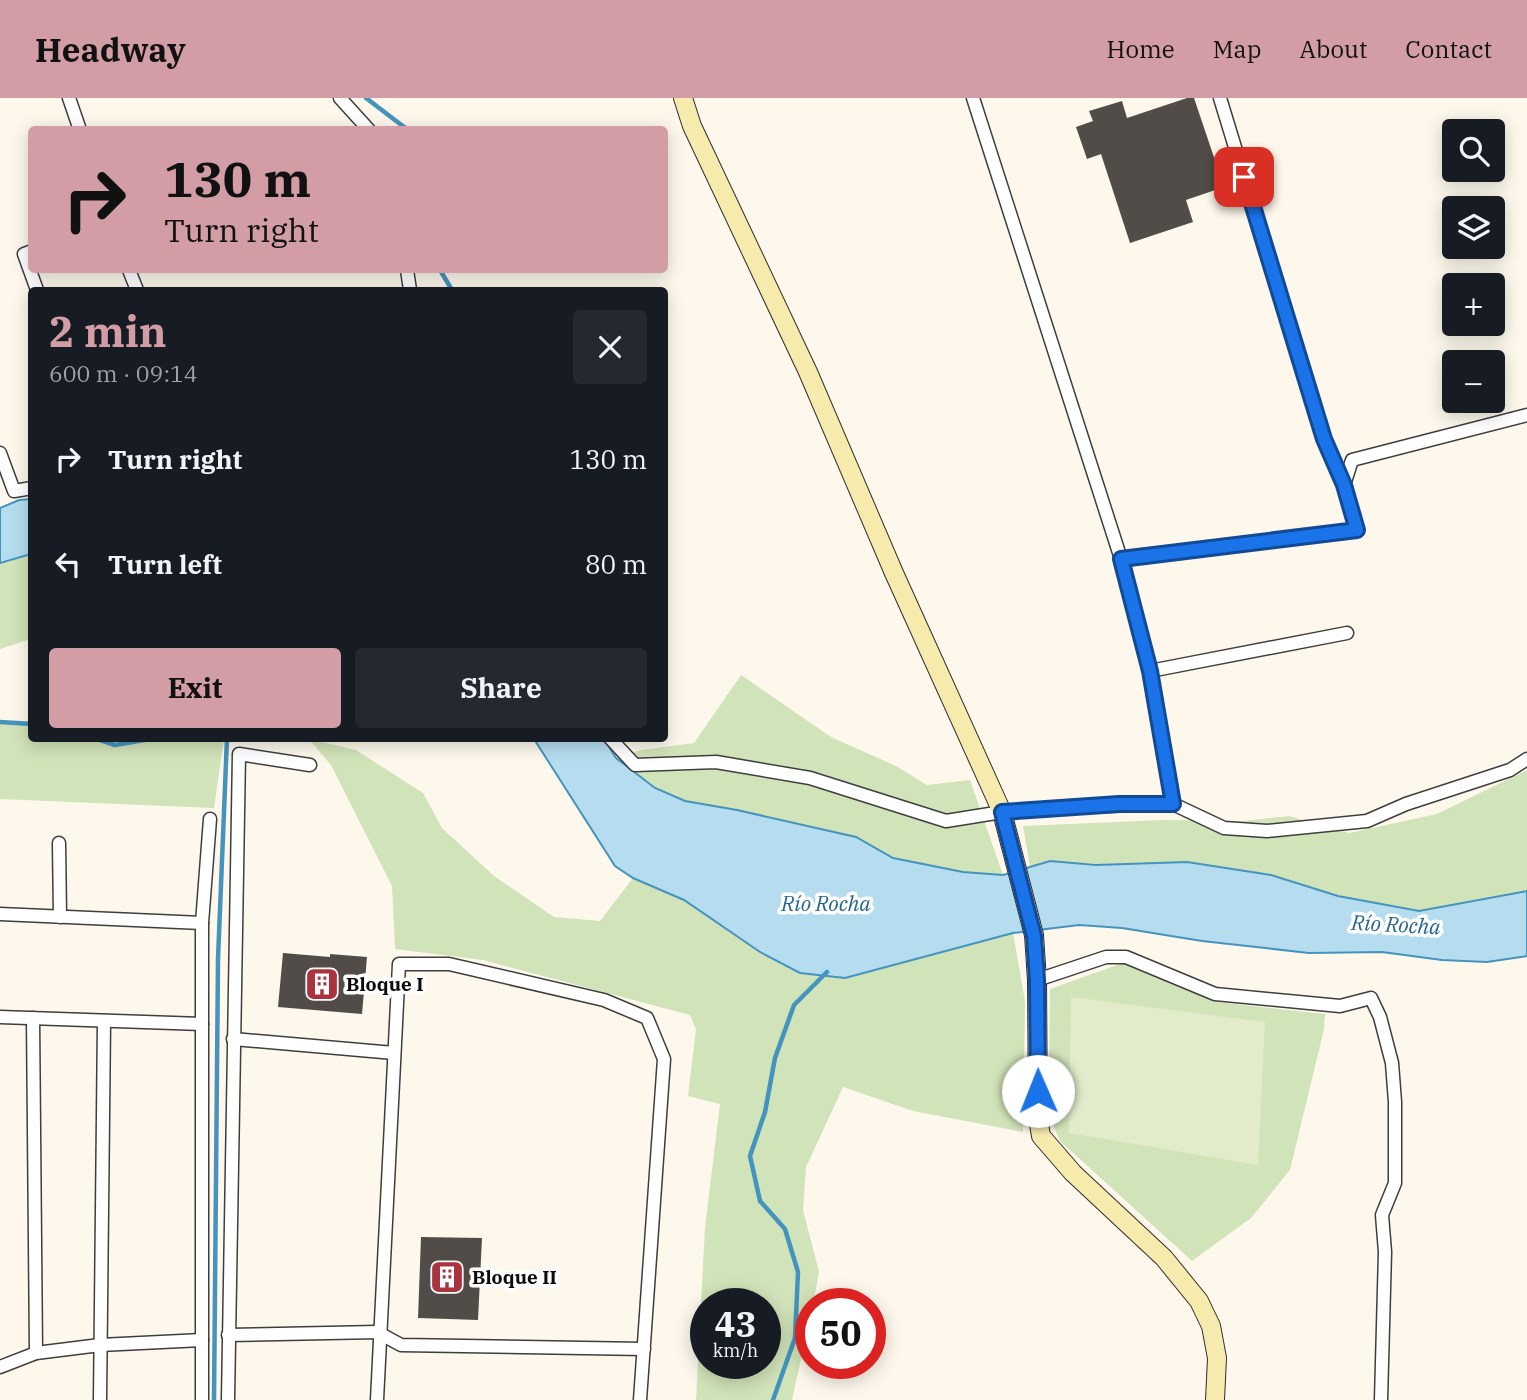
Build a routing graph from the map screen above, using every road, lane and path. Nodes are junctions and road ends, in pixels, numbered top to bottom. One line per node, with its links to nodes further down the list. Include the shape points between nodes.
1 (69, 98): 6 (street)
2 (340, 98): 7 (street)
3 (683, 98): 19 (main road)
4 (973, 98): 12 (street)
5 (1220, 98): 10 (street, via 1324,439)
6 (79, 126)
7 (365, 126)
8 (1527, 415): 10 (street, via 1352,460)
9 (0, 453): 11 (street, via 14,491)
10 (1344, 485): 12 (street, via 1357,530)
11 (28, 489)
12 (1121, 559): 14 (street)
13 (1347, 633): 14 (street)
14 (1150, 671): 18 (street)
15 (614, 742): 19 (street, via 635,765 716,762 810,778 946,821)
16 (1527, 759): 18 (street, via 1510,770 1367,821 1267,831 1224,828)
17 (310, 765): 30 (street, via 240,754)
18 (1173, 804): 19 (street)
19 (1002, 812): 25 (main road, via 1034,936)
20 (210, 819): 24 (street)
21 (60, 843): 23 (street)
22 (0, 914): 23 (street)
23 (60, 917): 24 (street)
24 (202, 922): 29 (street)
25 (1037, 980): 44 (main road, via 1041,1136 1073,1173 1164,1258 1199,1301 1211,1326 1217,1358); 45 (street, via 1106,957 1126,957 1215,994 1340,1006 1371,998 1392,1063 1395,1102 1395,1183 1382,1215)
26 (0, 1017): 27 (street)
27 (33, 1018): 28 (street); 37 (street)
28 (104, 1021): 29 (street); 35 (street)
29 (202, 1024): 34 (street)
30 (233, 1039): 31 (street); 33 (street)
31 (394, 1053): 32 (street); 36 (street, via 399,964 449,964 604,1000 647,1018 664,1059)
32 (380, 1334): 33 (street); 36 (street, via 401,1345); 42 (street)
33 (228, 1335): 41 (street)
34 (202, 1340): 35 (street); 40 (street)
35 (100, 1345): 37 (street); 39 (street)
36 (644, 1349): 43 (street)
37 (36, 1353): 38 (street)
38 (0, 1367)
39 (100, 1400)
40 (202, 1400)
41 (228, 1400)
42 (377, 1400)
43 (640, 1400)
44 (1215, 1400)
45 (1381, 1400)

